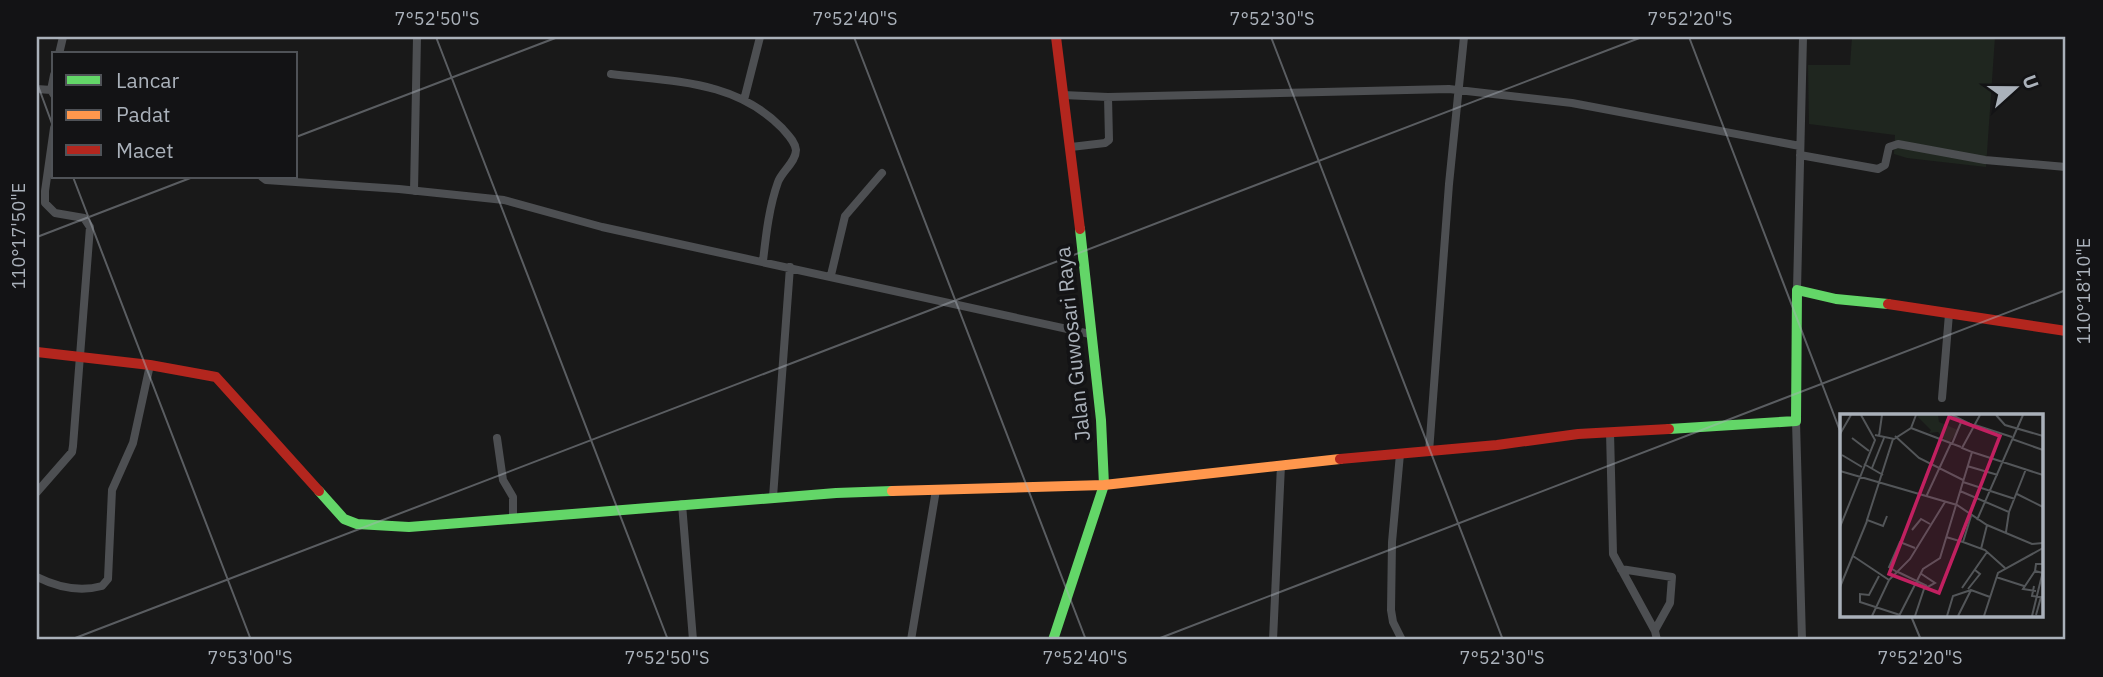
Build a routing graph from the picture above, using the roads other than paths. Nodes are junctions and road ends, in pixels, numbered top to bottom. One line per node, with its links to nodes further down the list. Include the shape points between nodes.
1 (417, 37): 17 (street)
2 (760, 37): 10 (street)
3 (1055, 37): 8 (street, Jalan Guwosari Raya)
4 (1464, 37): 7 (street)
5 (1803, 37): 13 (street)
6 (611, 74): 10 (street, via 716,88)
7 (1459, 90): 9 (street); 13 (street, via 1572,103); 32 (street)
8 (1063, 94): 9 (street); 12 (street, Jalan Guwosari Raya)
9 (1108, 97): 12 (street, via 1109,141)
10 (744, 100): 18 (street, via 773,119 796,145 778,182)
11 (52, 142): 26 (street, via 46,203 55,212 84,218 90,227)
12 (1071, 147): 24 (street, Jalan Guwosari Raya)
13 (1800, 150): 14 (street, via 1878,169 1883,167 1889,146 1898,144 1984,160); 21 (street)
14 (2066, 167)
15 (881, 173): 20 (street, via 843,220)
16 (263, 178): 17 (street)
17 (414, 191): 18 (street, via 505,200 602,227)
18 (763, 261): 19 (street)
19 (790, 267): 20 (street); 38 (street)
20 (831, 275): 24 (street)
21 (1797, 290): 22 (street); 29 (street)
22 (1949, 314): 23 (street); 28 (street)
23 (2066, 331)
24 (1090, 334): 35 (street, Jalan Guwosari Raya)
25 (37, 352): 26 (street)
26 (80, 357): 27 (street); 37 (street, via 72,452)
27 (150, 365): 40 (street, via 209,375 222,382 349,522 408,527); 42 (street, via 133,443 113,489 108,579 102,586 82,589)
28 (1942, 398)
29 (1796, 421): 30 (street); 50 (street)
30 (1610, 432): 32 (street); 41 (street, via 1613,554)
31 (497, 438): 40 (street, via 503,480 513,497)
32 (1429, 452): 33 (street)
33 (1400, 454): 34 (street); 48 (street, via 1391,616)
34 (1282, 465): 35 (street); 47 (street)
35 (1104, 485): 36 (street); 46 (street, Jalan Guwosari Raya)
36 (936, 490): 38 (street); 45 (street)
37 (37, 492)
38 (774, 498): 39 (street)
39 (682, 504): 40 (street); 44 (street)
40 (513, 519)
41 (1621, 569): 43 (street); 43 (street, via 1672,577 1670,603)
42 (37, 577)
43 (1655, 630): 49 (street)
44 (693, 640)
45 (911, 640)
46 (1053, 640)
47 (1273, 640)
48 (1402, 640)
49 (1657, 640)
50 (1802, 640)

